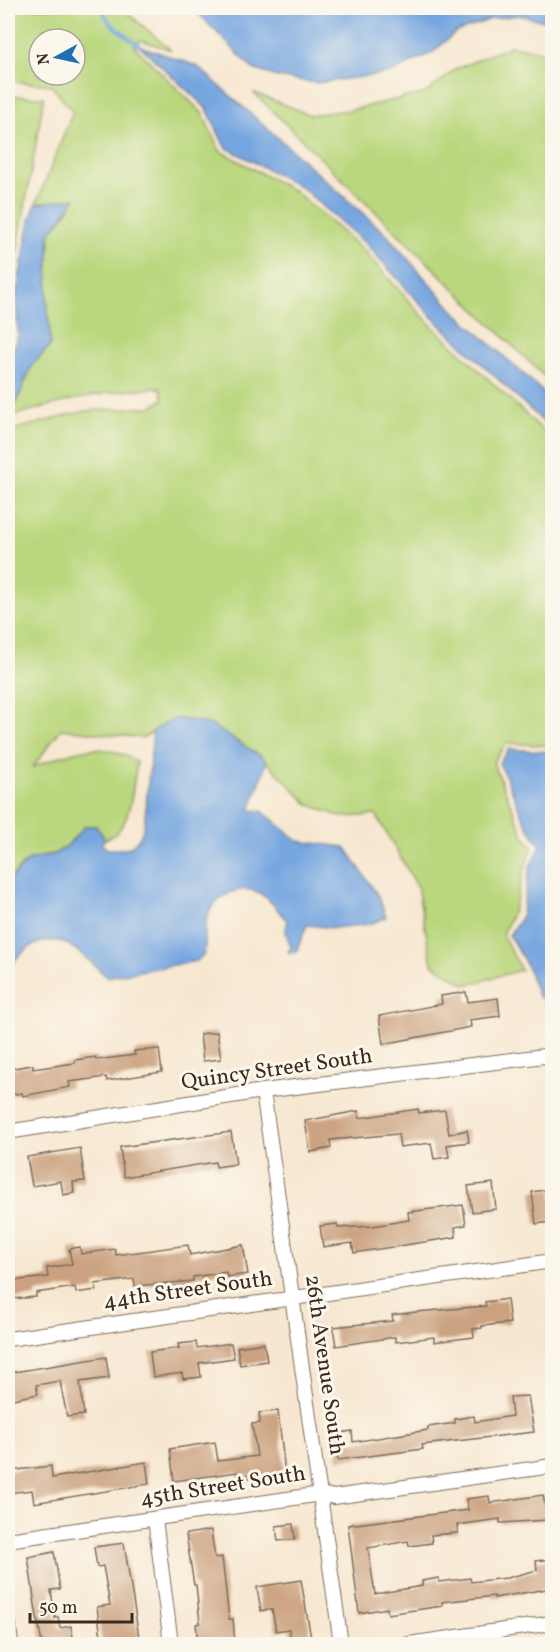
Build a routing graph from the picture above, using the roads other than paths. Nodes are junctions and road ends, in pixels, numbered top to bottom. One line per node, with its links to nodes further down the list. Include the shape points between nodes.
1 (552, 1055): 2 (street, Quincy Street South)
2 (262, 1091): 3 (street, Quincy Street South); 5 (street, 26th Avenue South)
3 (8, 1132)
4 (552, 1261): 5 (street, 44th Street South)
5 (293, 1297): 6 (street, 44th Street South); 8 (street, 26th Avenue South)
6 (8, 1339)
7 (552, 1466): 8 (street, 45th Street South, via 334,1497)
8 (321, 1494): 9 (street, 45th Street South); 15 (street, 26th Avenue South)
9 (155, 1519): 10 (street, 45th Street South); 14 (street)
10 (8, 1540)
11 (8, 1618): 13 (street)
12 (552, 1623): 16 (street)
13 (11, 1644)
14 (171, 1644)
15 (341, 1644)
16 (409, 1644)

